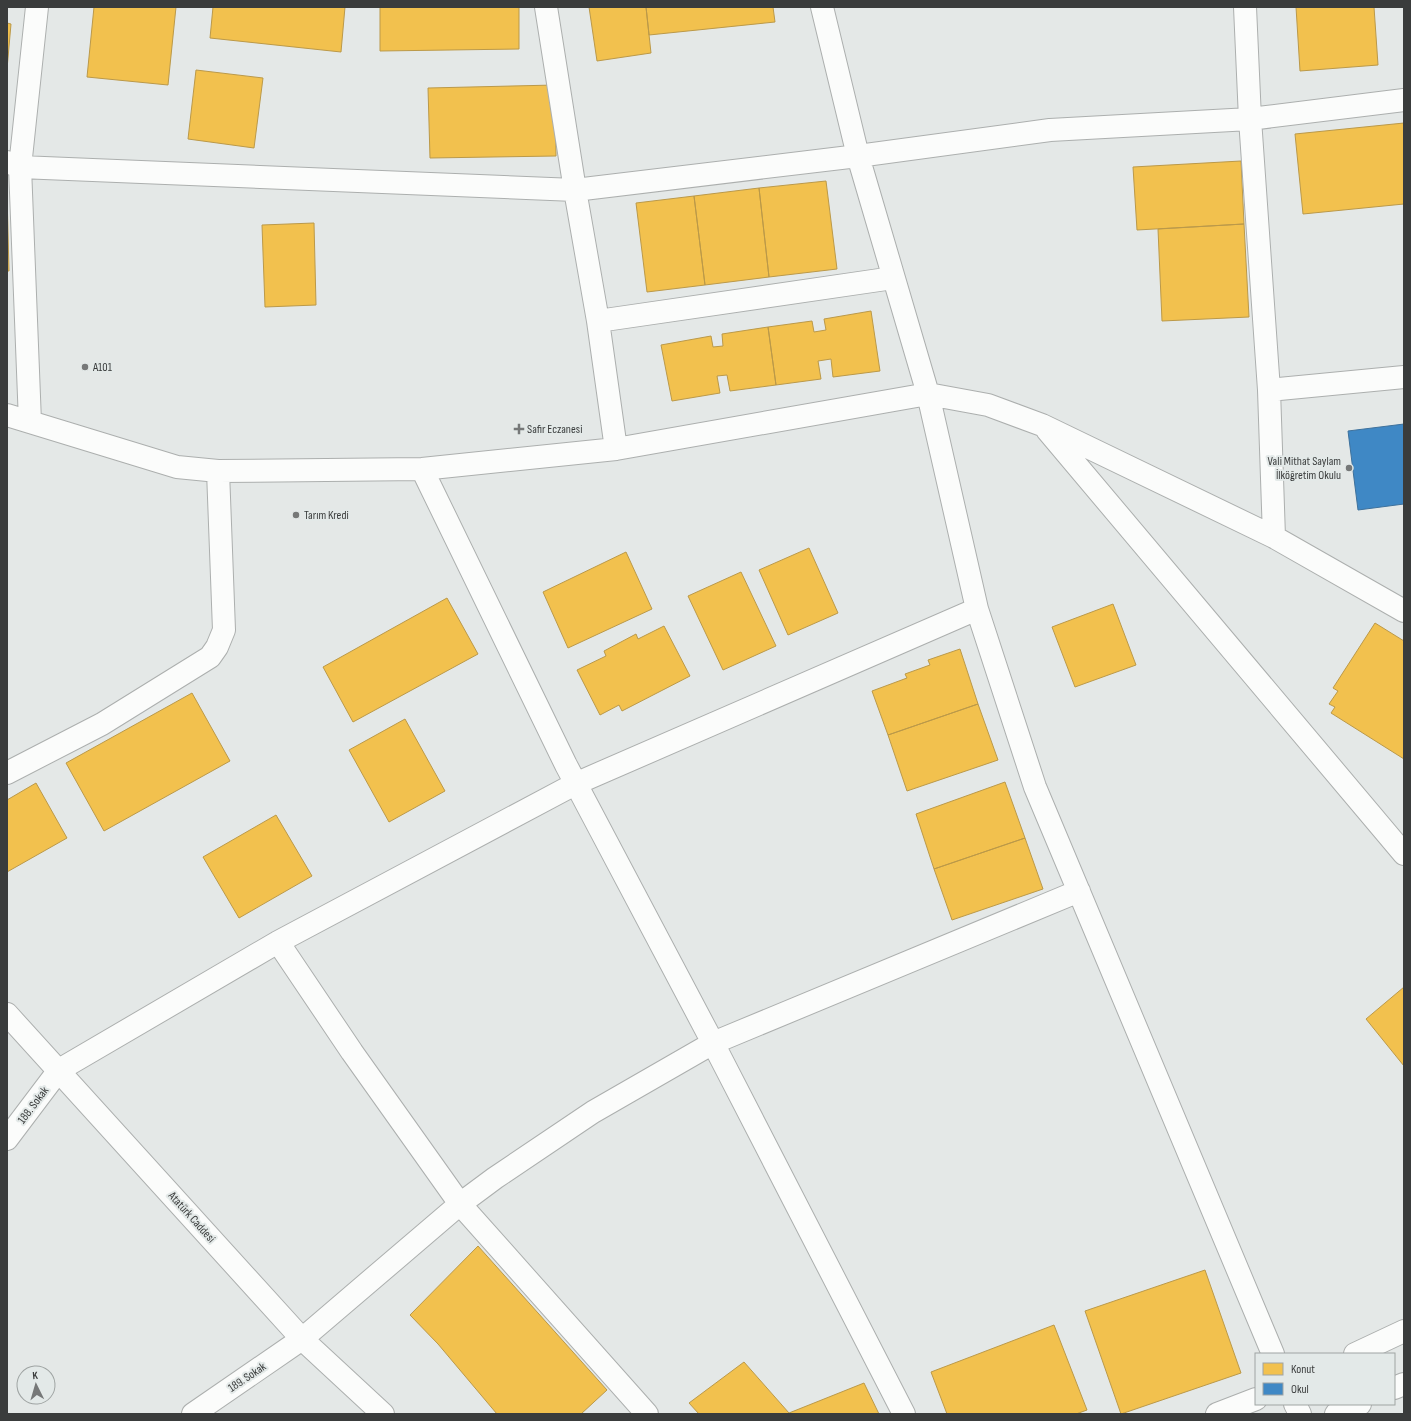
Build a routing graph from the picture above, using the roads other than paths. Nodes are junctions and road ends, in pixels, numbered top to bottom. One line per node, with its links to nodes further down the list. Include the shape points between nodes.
1 (36, 7): 8 (street)
2 (546, 7): 9 (street)
3 (822, 7): 7 (street)
4 (1245, 7): 6 (street)
5 (1404, 100): 6 (street)
6 (1250, 119): 7 (street, via 1050,130); 13 (street)
7 (858, 156): 9 (street); 10 (street)
8 (13, 164): 9 (street); 16 (street)
9 (575, 190): 11 (street)
10 (893, 278): 11 (street); 14 (street)
11 (598, 321): 18 (street)
12 (1404, 377): 13 (street)
13 (1270, 390): 21 (street)
14 (928, 394): 17 (street, via 988,405); 18 (street); 22 (street)
15 (7, 415): 16 (street)
16 (30, 422): 20 (street, via 177,467)
17 (1042, 425): 21 (street); 26 (street)
18 (616, 449): 19 (street)
19 (422, 469): 20 (street); 25 (street)
20 (218, 470): 24 (street, via 224,630 210,658 102,724)
21 (1274, 537): 23 (street)
22 (977, 609): 25 (street); 27 (street, via 1035,787)
23 (1404, 611)
24 (7, 773)
25 (576, 784): 28 (street); 30 (street)
26 (1404, 854)
27 (1079, 891): 30 (street, 189. Sokak); 36 (street)
28 (278, 942): 31 (street); 33 (street)
29 (7, 1014): 31 (street, Atatürk Caddesi)
30 (713, 1043): 33 (street, 189. Sokak, via 593,1112); 44 (street)
31 (60, 1070): 32 (street, 188. Sokak); 35 (street, Atatürk Caddesi)
32 (7, 1139)
33 (460, 1204): 35 (street, 189. Sokak); 43 (street)
34 (1404, 1331): 37 (street)
35 (302, 1339): 41 (street, 189. Sokak); 42 (street, Atatürk Caddesi)
36 (1273, 1353)
37 (1357, 1353)
38 (1255, 1398): 45 (street)
39 (1296, 1405): 46 (street)
40 (1358, 1405): 47 (street)
41 (192, 1414)
42 (382, 1414)
43 (647, 1414)
44 (904, 1414)
45 (1217, 1414)
46 (1300, 1414)
47 (1336, 1414)

